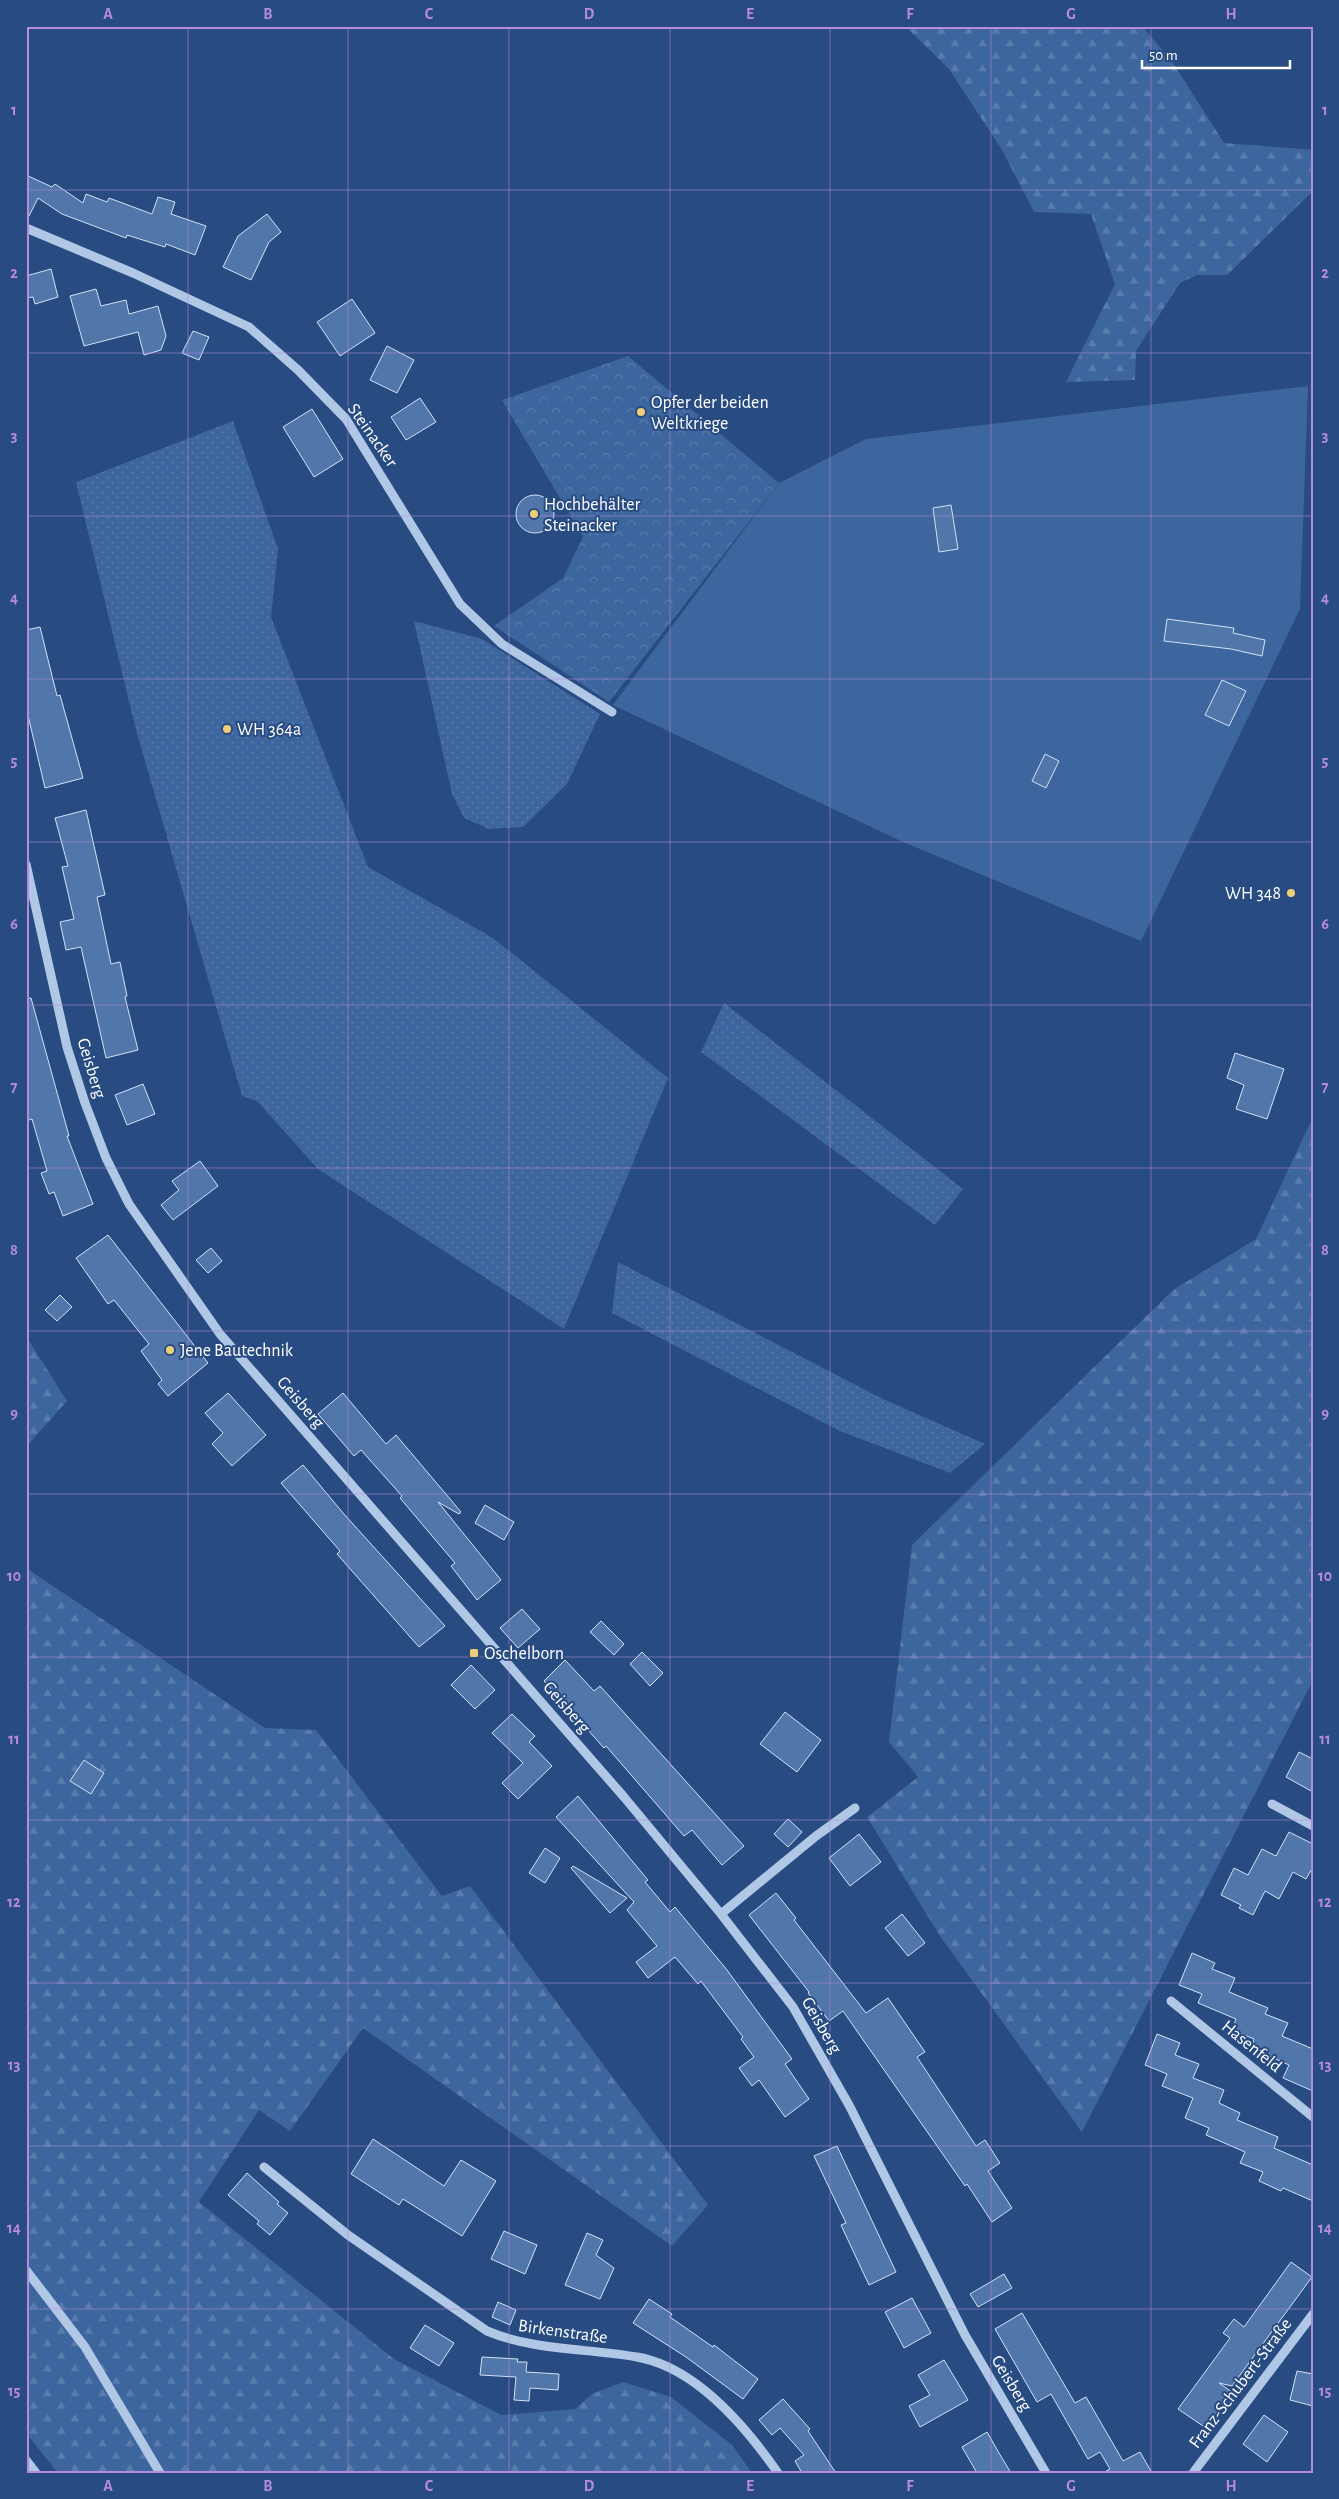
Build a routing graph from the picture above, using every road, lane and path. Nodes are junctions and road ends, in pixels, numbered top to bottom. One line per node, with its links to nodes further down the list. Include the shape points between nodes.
1 (26, 228): 2 (street, Steinacker, via 133,272 249,327 298,370 346,419 460,604 502,644)
2 (612, 712)
3 (26, 864): 7 (street, Geisberg, via 67,1047 106,1158 129,1204 220,1334 611,1782)
4 (1272, 1804): 6 (street)
5 (855, 1808): 7 (street)
6 (1313, 1826)
7 (721, 1914): 17 (street, Geisberg, via 794,2007 859,2123 964,2335)
8 (1171, 2001): 9 (street, Hasenfeld)
9 (1313, 2117)
10 (264, 2167): 16 (street, Birkenstraße, via 348,2235 487,2331 538,2347 639,2357 670,2368 723,2407 750,2435)
11 (26, 2270): 15 (street, via 85,2347)
12 (1313, 2314): 18 (street, Franz-Schubert-Straße)
13 (26, 2460): 14 (street)
14 (36, 2473)
15 (160, 2473)
16 (778, 2473)
17 (1046, 2473)
18 (1193, 2473)

